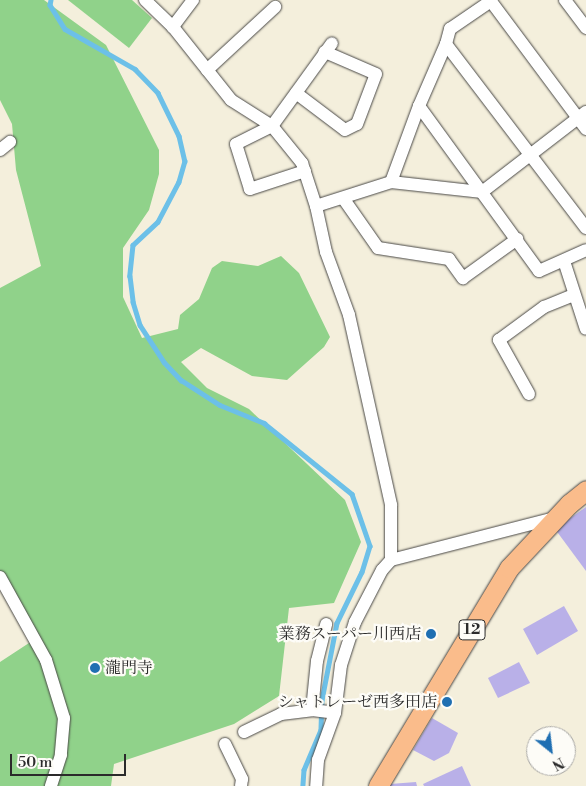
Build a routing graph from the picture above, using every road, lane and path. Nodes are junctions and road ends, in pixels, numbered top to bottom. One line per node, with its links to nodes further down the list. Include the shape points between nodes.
1 (144, 0): 6 (street)
2 (194, 0): 6 (street)
3 (565, 0): 7 (street)
4 (490, 1): 8 (street, via 450,29); 12 (street)
5 (275, 7): 9 (street)
6 (173, 27): 9 (street)
7 (586, 28)
8 (446, 44): 11 (street); 15 (street)
9 (207, 70): 13 (street, via 231,100)
10 (296, 93): 10 (street, via 345,130 357,124 376,74 329,48); 13 (street)
11 (419, 106): 17 (street); 18 (street)
12 (582, 115): 14 (street); 15 (street)
13 (272, 126): 16 (street); 16 (street, via 236,144 250,189)
14 (586, 130)
15 (530, 155): 18 (street); 21 (street)
16 (304, 170): 20 (street)
17 (391, 182): 18 (street); 19 (street)
18 (482, 192): 22 (street)
19 (343, 198): 20 (street); 22 (street, via 378,248 449,258 462,278)
20 (316, 206): 30 (street, via 326,252 349,315 377,435 391,505)
21 (586, 228)
22 (517, 238): 24 (street, via 539,271)
23 (586, 250): 24 (street)
24 (564, 261): 25 (street)
25 (573, 295): 26 (street); 27 (street, via 544,307 500,340)
26 (586, 326)
27 (529, 394)
28 (586, 490): 29 (main road, 12)
29 (555, 518): 30 (street); 40 (main road, 12, via 509,568)
30 (391, 560): 34 (street, via 382,570 355,622 340,665)
31 (0, 577): 37 (street, via 46,660 64,718 61,755)
32 (326, 624): 33 (street, via 317,661)
33 (312, 710): 34 (street); 35 (street, via 281,714)
34 (335, 713): 39 (street, via 318,760)
35 (244, 732)
36 (225, 744): 38 (street, via 242,779)
37 (50, 786)
38 (241, 786)
39 (316, 786)
40 (378, 786)

